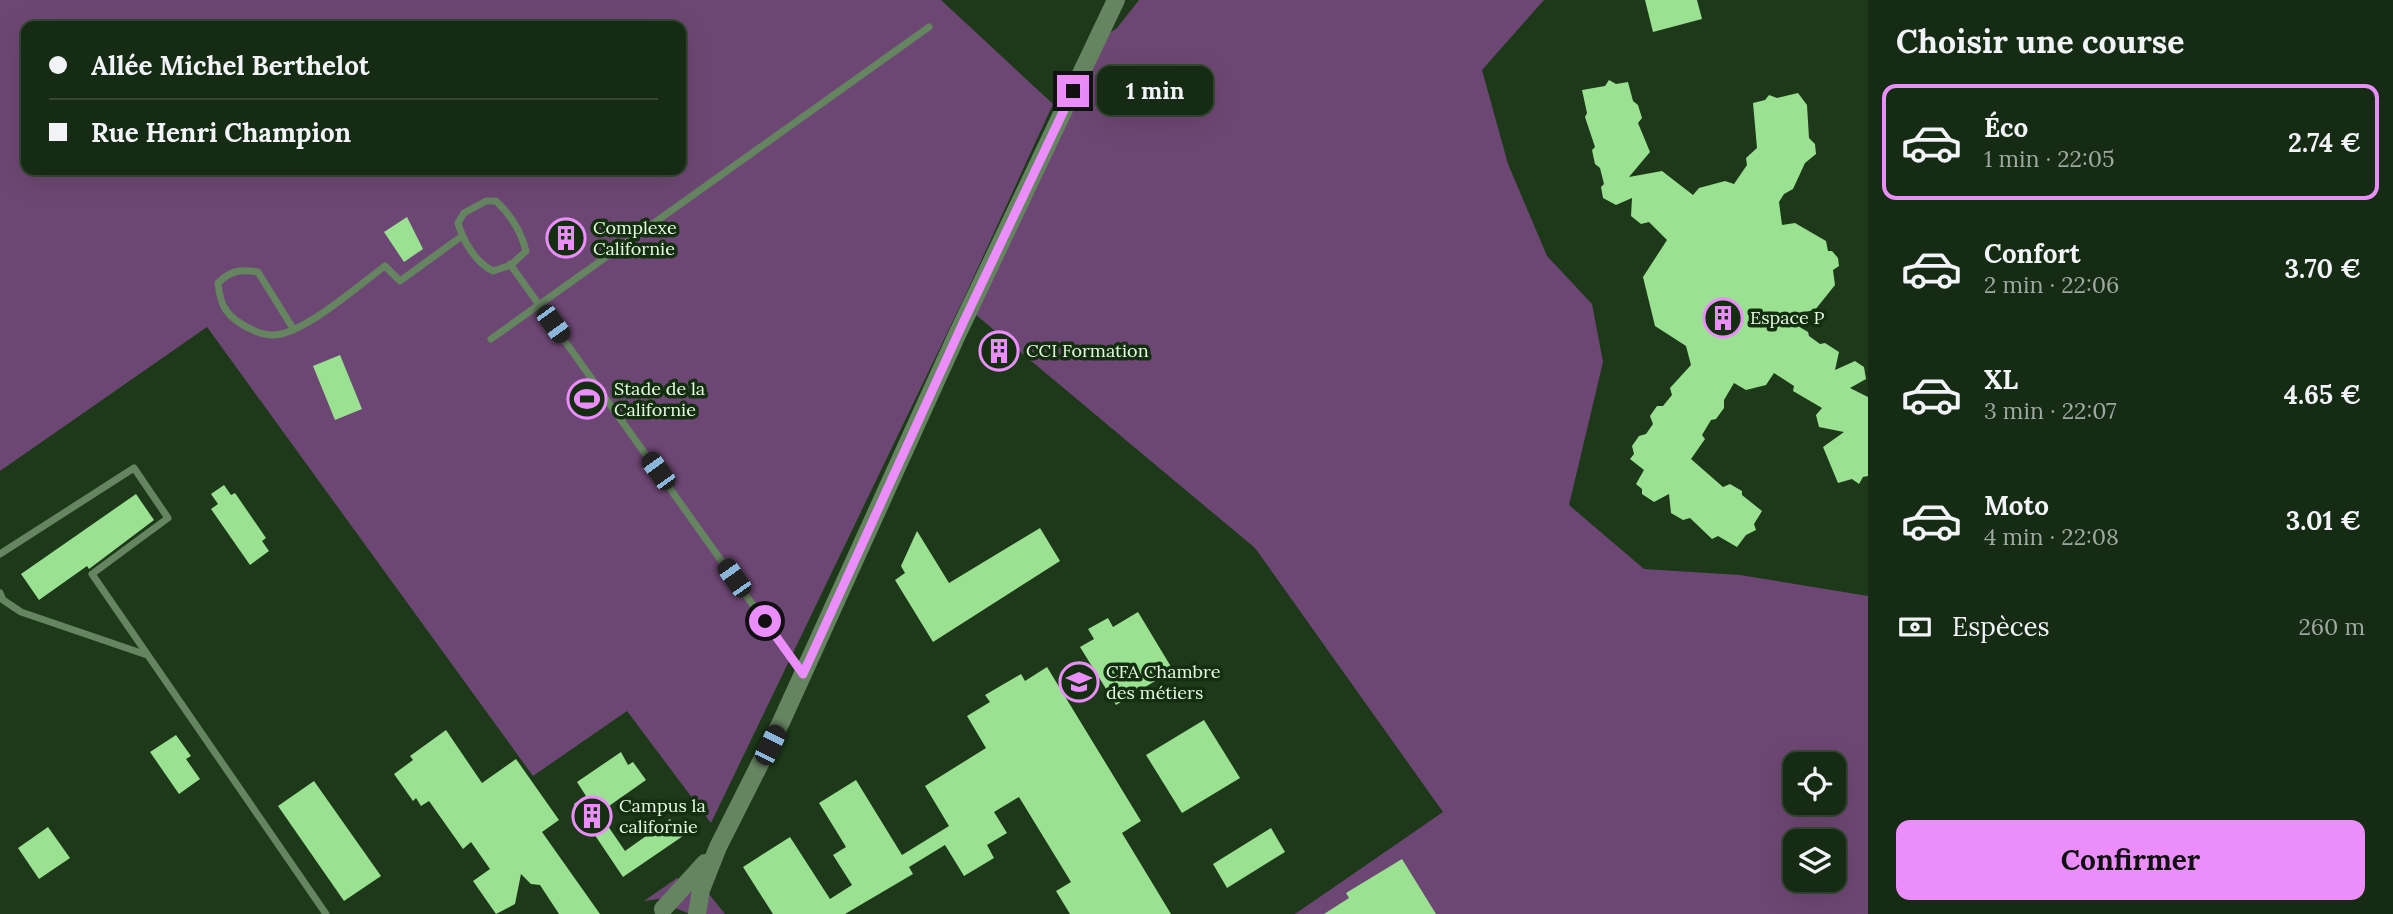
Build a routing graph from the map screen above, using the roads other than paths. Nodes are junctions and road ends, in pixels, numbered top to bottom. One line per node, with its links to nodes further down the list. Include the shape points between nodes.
1 (1116, 0): 11 (street)
2 (929, 27): 5 (lane)
3 (461, 236): 4 (lane, via 484,267 493,271); 4 (lane, via 458,223 464,213 485,201 496,201 514,223 526,251); 6 (lane, via 400,281 386,266)
4 (511, 265): 5 (lane)
5 (538, 304): 7 (lane); 11 (lane)
6 (294, 330): 6 (lane, via 272,336 251,330 230,317 220,302 218,283 228,273 242,269 258,272)
7 (491, 339)
8 (0, 554): 10 (lane, via 134,468 168,517 92,574)
9 (0, 593): 10 (lane, via 21,612)
10 (148, 655): 14 (lane)
11 (803, 674): 12 (street)
12 (718, 847): 13 (street, via 688,884); 16 (street)
13 (656, 911): 15 (street, via 675,908)
14 (326, 914)
15 (690, 914)
16 (697, 914)

